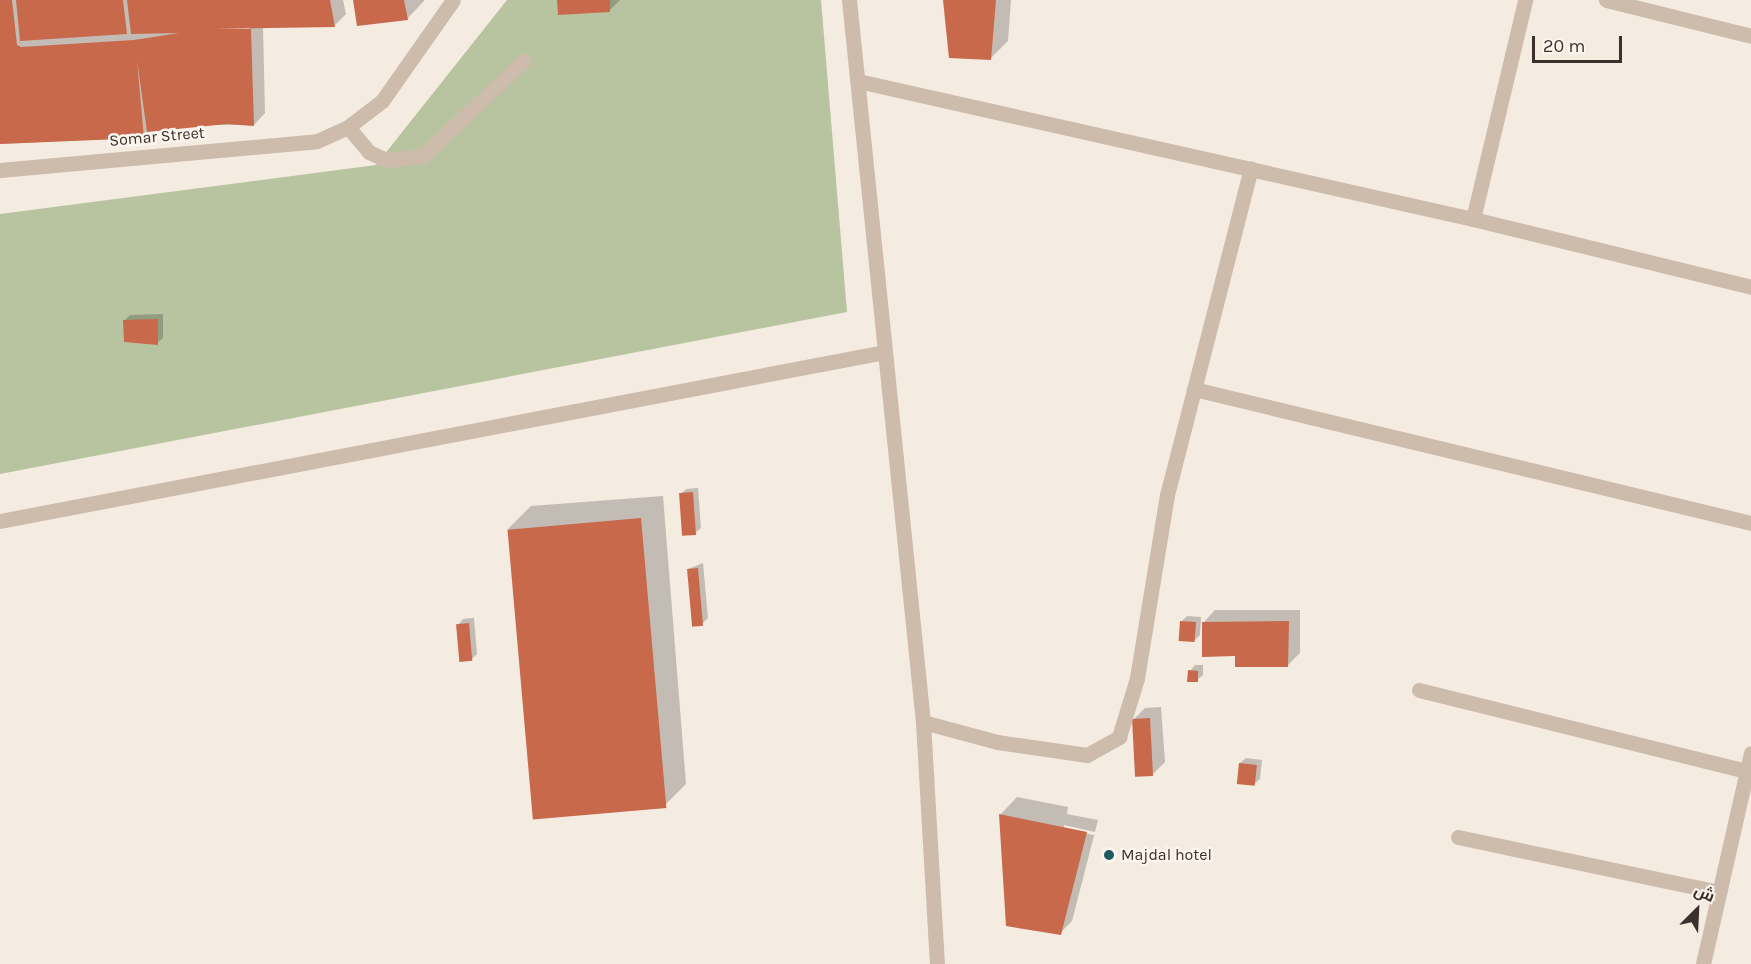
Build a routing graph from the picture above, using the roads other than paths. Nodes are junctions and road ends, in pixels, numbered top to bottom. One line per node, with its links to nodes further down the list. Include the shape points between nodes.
1 (453, 0): 8 (street, Somar Street, via 382,101)
2 (849, 0): 7 (street)
3 (1525, 0): 11 (street)
4 (1606, 0): 5 (street)
5 (1751, 36)
6 (523, 61): 8 (street, via 423,156 387,160 369,152)
7 (858, 81): 9 (street); 13 (street)
8 (348, 127): 10 (street, Somar Street, via 317,141)
9 (1251, 169): 11 (street); 14 (street)
10 (0, 170)
11 (1473, 219): 12 (street)
12 (1751, 287)
13 (884, 352): 15 (street); 18 (street)
14 (1194, 389): 16 (street); 18 (street, via 1167,495 1137,678 1119,737 1087,755 997,742)
15 (0, 521)
16 (1751, 523)
17 (1419, 690): 20 (street)
18 (923, 722): 23 (street)
19 (1751, 753): 20 (street)
20 (1747, 771): 22 (street)
21 (1458, 837): 22 (street)
22 (1719, 892): 24 (street)
23 (937, 964)
24 (1703, 964)

